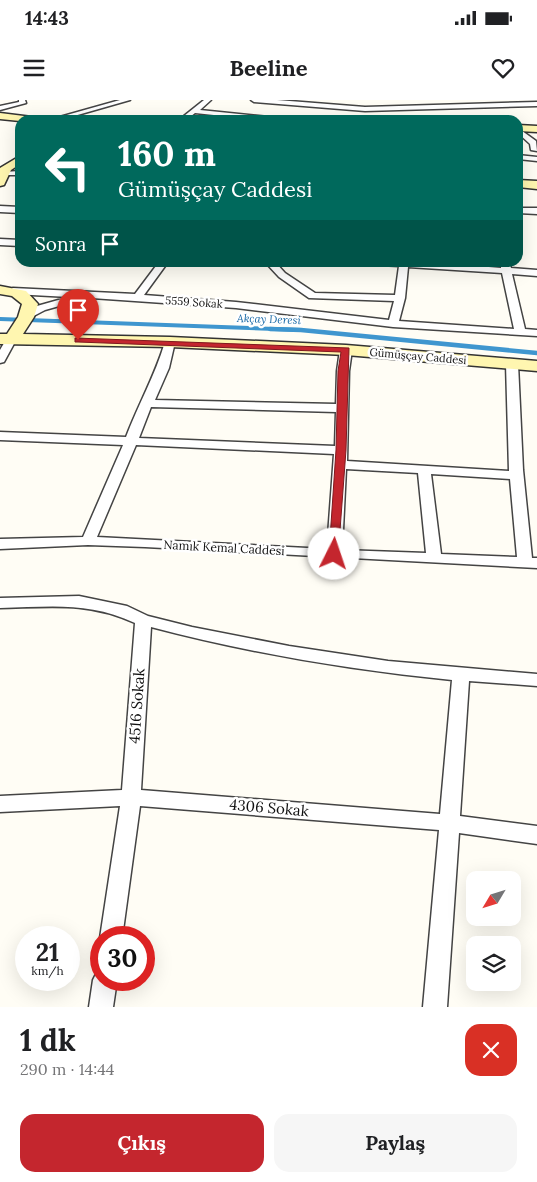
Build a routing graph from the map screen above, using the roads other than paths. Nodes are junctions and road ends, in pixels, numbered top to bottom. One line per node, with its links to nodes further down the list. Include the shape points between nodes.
1 (22, 100): 6 (street, via 23,103)
2 (127, 100): 9 (street)
3 (208, 100): 8 (street)
4 (254, 100): 7 (street)
5 (537, 104): 7 (street, via 418,111)
6 (0, 108)
7 (365, 109): 12 (street)
8 (194, 111): 10 (street); 11 (street)
9 (71, 115)
10 (189, 115)
11 (232, 115)
12 (358, 115)
13 (0, 116): 14 (street)
14 (15, 118)
15 (537, 127): 16 (street)
16 (523, 128)
17 (523, 133): 18 (street)
18 (536, 148): 19 (street)
19 (534, 159)
20 (523, 184): 21 (street)
21 (537, 185)
22 (0, 209): 23 (street)
23 (15, 210)
24 (523, 211): 25 (street)
25 (537, 211)
26 (0, 242): 27 (street)
27 (15, 243)
28 (160, 267): 36 (street)
29 (274, 267): 35 (street)
30 (404, 267): 37 (street)
31 (506, 267): 32 (street); 41 (street)
32 (537, 273)
33 (6, 290): 34 (street, 5559 Sokak); 39 (street, via 22,295 29,302 31,306)
34 (93, 296): 36 (street, 5559 Sokak); 39 (street, via 47,306)
35 (314, 296): 37 (street); 38 (street, via 319,304)
36 (137, 298): 38 (street, 5559 Sokak)
37 (400, 298): 40 (street)
38 (316, 315): 40 (street, 5559 Sokak)
39 (26, 318): 43 (street)
40 (394, 324): 41 (street, 5559 Sokak)
41 (520, 333): 42 (street, 5559 Sokak)
42 (537, 334)
43 (5, 340): 44 (street, Gümüşçay Caddesi); 46 (street)
44 (170, 342): 45 (street, Gümüşçay Caddesi); 49 (street)
45 (346, 350): 47 (street, Gümüşçay Caddesi); 50 (street)
46 (0, 360)
47 (512, 364): 48 (street, Gümüşçay Caddesi); 56 (street)
48 (537, 366)
49 (148, 403): 50 (street); 52 (street)
50 (341, 408): 53 (street)
51 (0, 436): 52 (street)
52 (131, 441): 53 (street); 57 (street)
53 (341, 450): 54 (street)
54 (340, 465): 55 (street); 59 (street)
55 (424, 470): 56 (street); 60 (street)
56 (516, 475): 61 (street)
57 (88, 541): 58 (street, Namık Kemal Caddesi); 59 (street, Namık Kemal Caddesi)
58 (0, 544)
59 (334, 554): 60 (street, Namık Kemal Caddesi)
60 (434, 558): 61 (street, Namık Kemal Caddesi)
61 (531, 562)
62 (0, 603): 63 (street, via 79,601 121,610)
63 (143, 620): 64 (street, via 267,649 367,666); 66 (street, 4516 Sokak)
64 (461, 675): 65 (street); 68 (street)
65 (537, 680)
66 (131, 797): 67 (street, 4306 Sokak); 68 (street, 4306 Sokak); 70 (street, 4516 Sokak)
67 (0, 804)
68 (449, 823): 69 (street, 4306 Sokak); 73 (street)
69 (537, 835)
70 (113, 926)
71 (103, 991): 72 (street)
72 (101, 1007)
73 (435, 1007)

